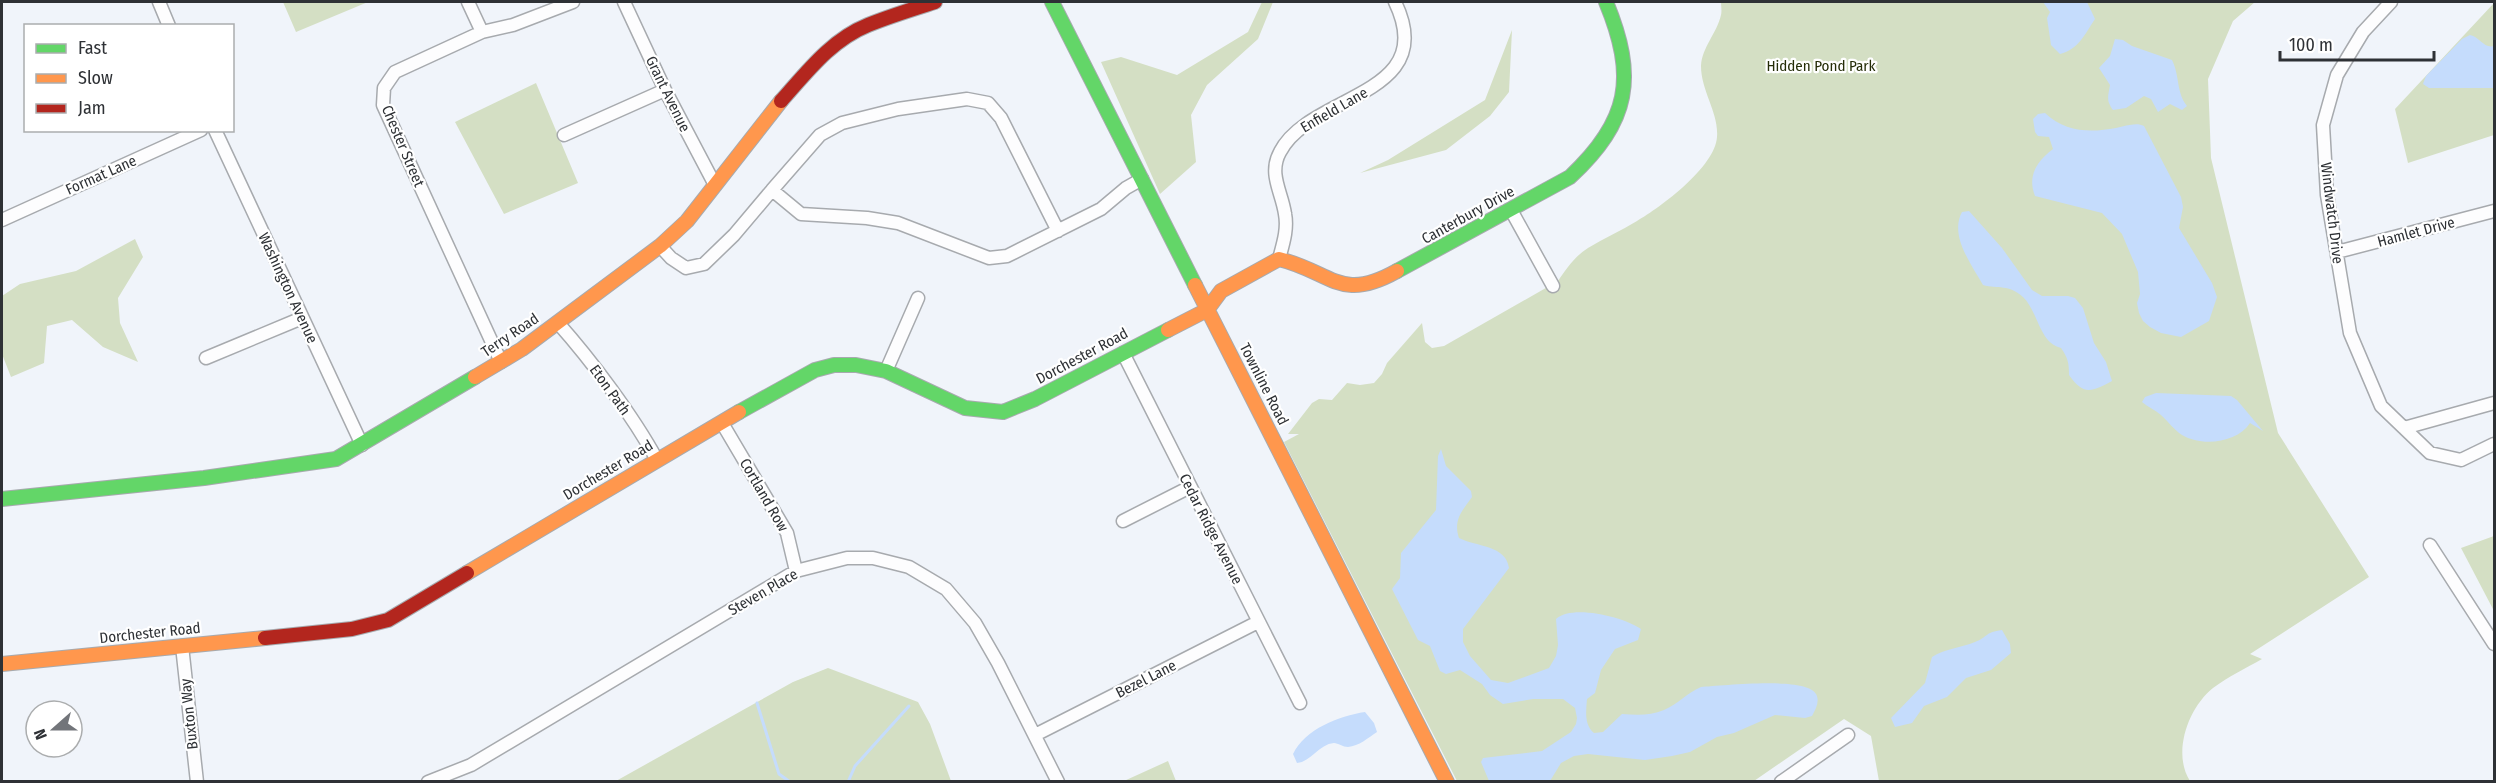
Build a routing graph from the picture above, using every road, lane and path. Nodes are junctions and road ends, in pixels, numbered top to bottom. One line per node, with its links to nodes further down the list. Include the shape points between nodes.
1 (159, 2): 10 (street)
2 (468, 2): 11 (street)
3 (573, 2): 11 (street, Chester Street, via 513,25)
4 (624, 2): 12 (street, Grant Avenue)
5 (934, 2): 17 (street, Terry Road, via 867,26 826,52)
6 (1050, 2): 16 (street, Townline Road)
7 (1395, 2): 25 (street, Enfield Lane, via 1405,38 1402,54 1386,78 1299,128 1278,155 1274,173 1285,213)
8 (1606, 2): 19 (street, Canterbury Drive, via 1616,21 1625,68 1614,126 1589,162)
9 (2391, 2): 24 (street, Windwatch Drive, via 2363,32 2337,75 2323,125 2327,195)
10 (168, 24)
11 (482, 32): 33 (street, Chester Street, via 395,72 384,88 383,105)
12 (665, 90): 15 (street); 17 (street, Grant Avenue)
13 (197, 132): 21 (street, Format Lane)
14 (216, 132): 29 (street, Washington Avenue)
15 (564, 135)
16 (1142, 179): 22 (street, via 1101,209); 28 (street, Townline Road)
17 (715, 186): 23 (street, Terry Road, via 687,221)
18 (772, 190): 22 (street, via 801,213 898,223 989,258 1006,256); 22 (street, via 820,135 842,123 898,109 967,99 988,103 1001,118); 23 (street, via 704,264 686,268)
19 (1511, 210): 25 (street, Canterbury Drive, via 1416,263 1367,285 1347,286); 26 (street)
20 (2494, 211): 24 (street, Hamlet Drive)
21 (2, 220)
22 (1058, 231)
23 (660, 246): 30 (street, Terry Road)
24 (2337, 252): 37 (street, Windwatch Drive, via 2350,333 2381,406)
25 (1279, 259): 28 (street, via 1221,291)
26 (1553, 286)
27 (918, 298): 34 (street)
28 (1208, 310): 31 (street, Dorchester Road); 56 (street, Townline Road)
29 (302, 318): 32 (street); 39 (street, Washington Avenue)
30 (558, 322): 33 (street, Terry Road); 40 (street, Eton Path, via 621,404)
31 (1123, 353): 34 (street, Dorchester Road, via 1035,399 1003,411 965,408); 41 (street, Cedar Ridge Avenue)
32 (206, 358)
33 (501, 362): 39 (street, Terry Road)
34 (886, 371): 36 (street, Dorchester Road, via 856,365 814,370)
35 (2494, 403): 37 (street)
36 (722, 423): 40 (street, Dorchester Road); 45 (street, Cortland Row, via 787,533)
37 (2404, 428): 38 (street, Windwatch Drive, via 2430,453 2461,460)
38 (2494, 444)
39 (362, 445): 42 (street, Terry Road, via 325,461)
40 (657, 460): 48 (street, Dorchester Road, via 388,620 352,629)
41 (1190, 487): 43 (street); 46 (street, Cedar Ridge Avenue)
42 (2, 499)
43 (1123, 521)
44 (2430, 545): 47 (street)
45 (796, 571): 51 (street, Steven Place, via 847,558 873,558 909,567 946,589 975,623); 54 (street, Steven Place, via 471,765)
46 (1258, 622): 50 (street, Cedar Ridge Avenue); 51 (street, Bezel Lane)
47 (2494, 644)
48 (182, 646): 49 (street, Dorchester Road); 53 (street, Buxton Way)
49 (2, 664)
50 (1300, 703)
51 (1035, 735): 55 (street, Steven Place)
52 (1848, 735): 57 (street)
53 (197, 782)
54 (428, 782)
55 (1058, 782)
56 (1447, 782)
57 (1781, 782)

